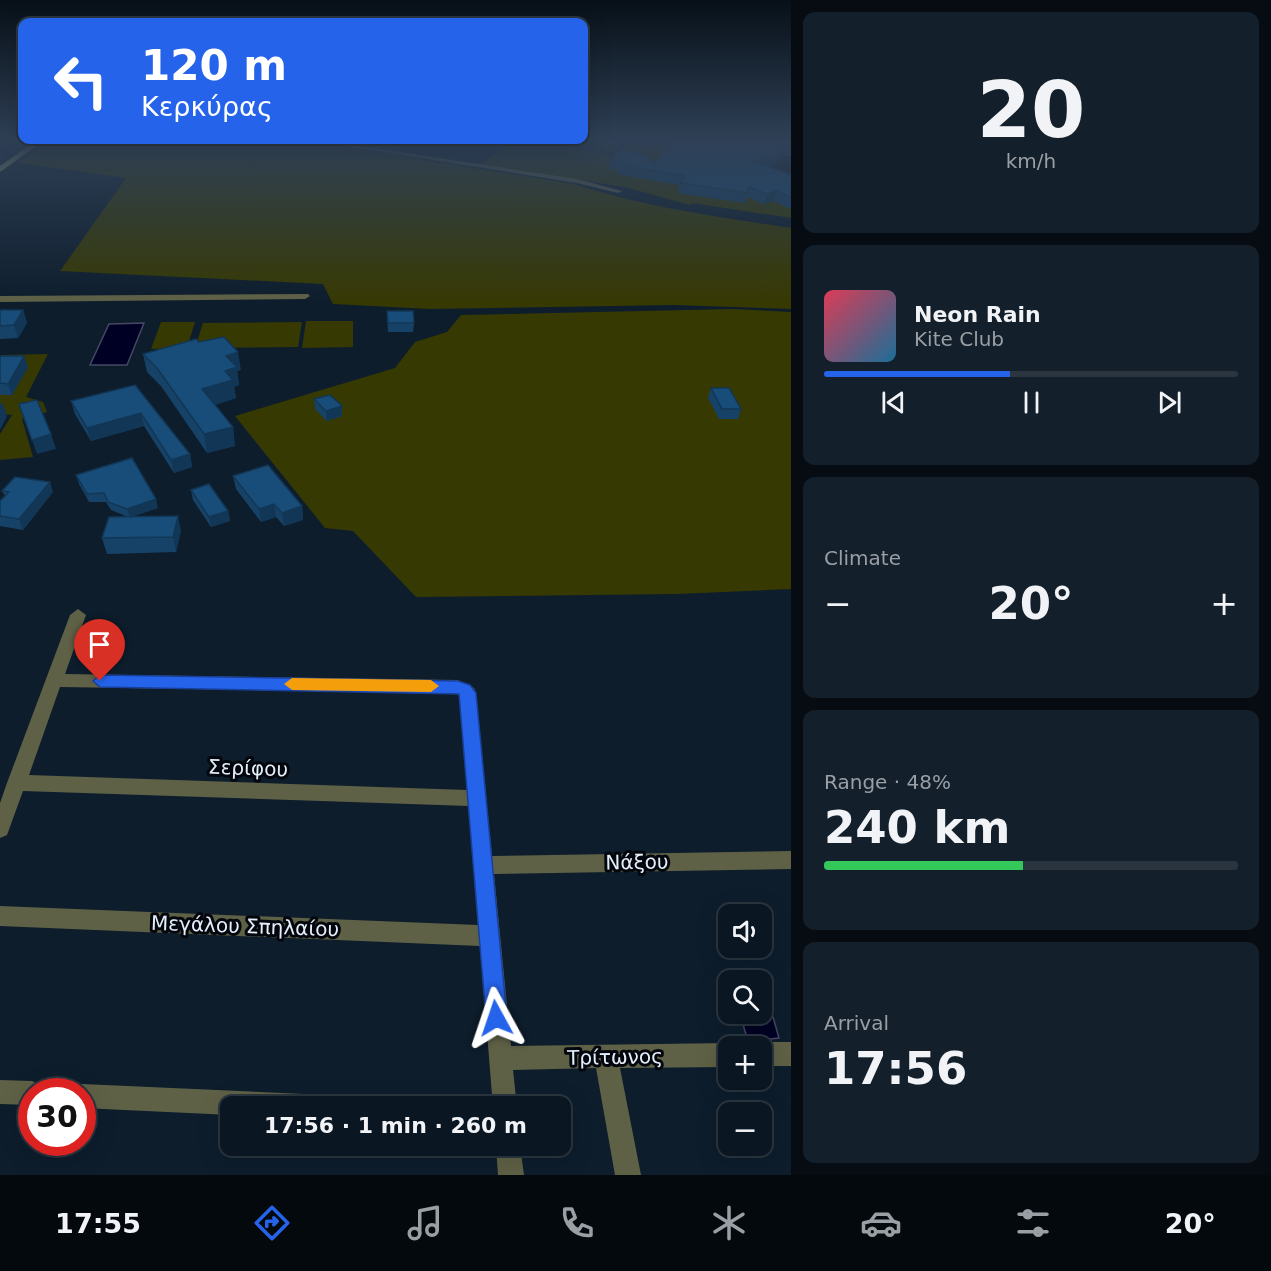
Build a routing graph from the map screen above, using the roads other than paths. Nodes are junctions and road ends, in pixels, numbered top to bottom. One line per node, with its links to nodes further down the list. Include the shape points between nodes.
1 (305, 296): 2 (street)
2 (0, 299)
3 (78, 615): 4 (street)
4 (53, 680): 5 (street); 6 (street, via 458,687 468,693)
5 (16, 783): 6 (street, Σερίφου); 7 (street)
6 (477, 798): 9 (street)
7 (0, 829)
8 (791, 860): 9 (street, Νάξου)
9 (483, 865): 11 (street)
10 (0, 916): 11 (street, Μεγάλου Σπηλαίου)
11 (489, 936): 16 (street)
12 (772, 1054): 13 (street)
13 (791, 1054)
14 (718, 1055): 15 (street, Τρίτωνος)
15 (606, 1057): 16 (street, Τρίτωνος); 24 (street)
16 (500, 1058): 19 (street)
17 (0, 1092): 18 (street)
18 (18, 1093)
19 (504, 1096)
20 (96, 1097): 21 (street)
21 (220, 1102)
22 (509, 1156): 23 (street)
23 (511, 1175)
24 (628, 1175)

